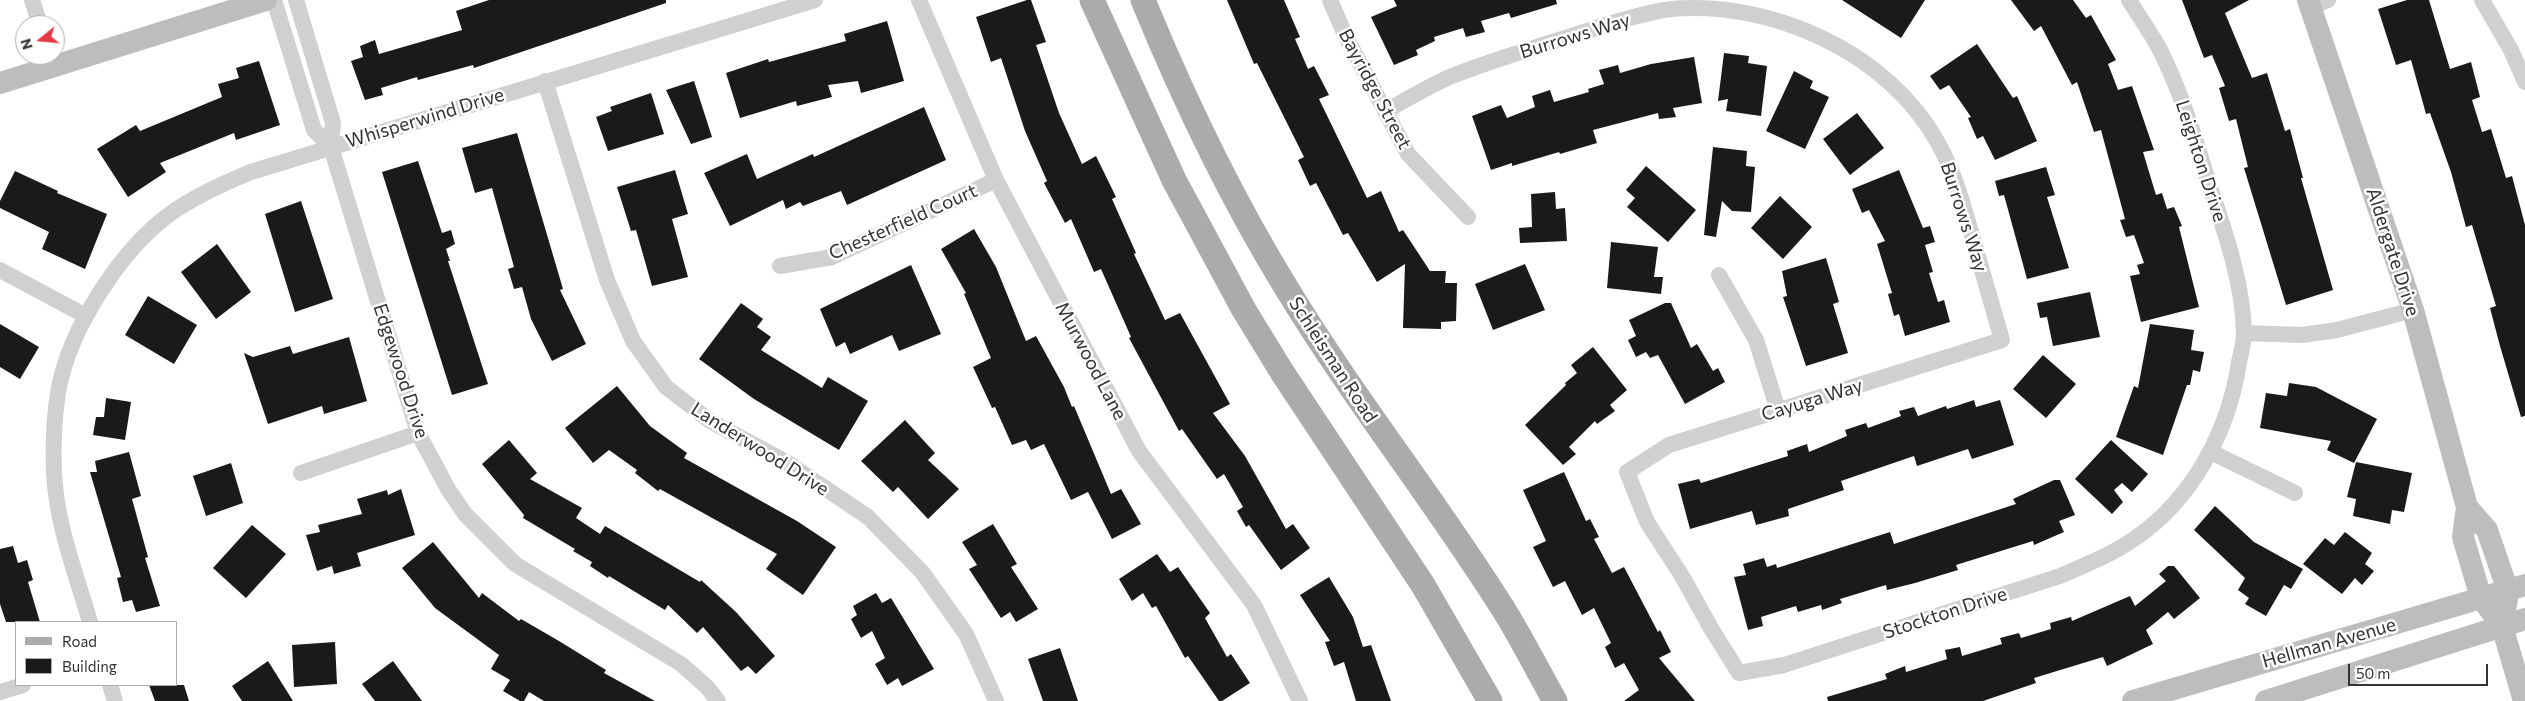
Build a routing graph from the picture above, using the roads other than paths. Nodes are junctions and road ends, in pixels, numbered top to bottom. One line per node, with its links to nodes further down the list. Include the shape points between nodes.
1 (32, 0): 13 (street)
2 (266, 0): 14 (street)
3 (274, 0): 20 (street, Edgewood Drive, via 314,130)
4 (296, 0): 20 (street, Edgewood Drive, via 333,123)
5 (815, 0): 16 (street, Whisperwind Drive)
6 (919, 0): 21 (street, Murwood Lane)
7 (1092, 0): 49 (main road, via 1174,180 1244,310 1423,585)
8 (1143, 0): 50 (main road, Schleisman Road, via 1199,128 1286,288 1507,615)
9 (1330, 0): 19 (street, Bayridge Street)
10 (2129, 0): 28 (street, Leighton Drive, via 2159,48 2186,109 2232,254)
11 (2482, 0): 17 (street)
12 (2316, 2): 26 (street, Aldergate Drive)
13 (37, 15)
14 (65, 57)
15 (42, 65): 18 (street)
16 (545, 81): 20 (street, Whisperwind Drive); 47 (street, Landerwood Drive, via 607,280 633,341 666,387 710,421 786,462 868,517 922,572 966,634)
17 (2525, 82)
18 (0, 83)
19 (1386, 111): 22 (street, Bayridge Street, via 1408,154); 29 (street, Burrows Way, via 1450,77 1479,66 1672,8 1720,8 1768,15 1816,32 1848,48 1879,72 1912,105 1938,141 1954,173)
20 (331, 147): 27 (street, Whisperwind Drive, via 251,172 204,192 172,212 124,259); 31 (street, Edgewood Drive)
21 (996, 180): 23 (street, Chesterfield Court, via 832,257); 48 (street, Murwood Lane, via 1139,451 1254,605)
22 (1468, 217)
23 (780, 266)
24 (0, 270): 27 (street)
25 (1719, 275): 30 (street, via 1756,340)
26 (2413, 310): 28 (street, via 2328,332 2302,335); 36 (street, Aldergate Drive)
27 (86, 316): 40 (street, Whisperwind Drive, via 70,350 58,392 54,473 59,513)
28 (2244, 333): 32 (street, Stockton Drive, via 2236,381 2224,424)
29 (2002, 340): 30 (street, Cayuga Way)
30 (1778, 410): 33 (street, Cayuga Way, via 1669,445)
31 (418, 433): 34 (street); 46 (street, Edgewood Drive, via 465,514 515,564 681,664)
32 (2211, 452): 33 (street, Stockton Drive, via 2165,513 2135,539 2100,558 2060,576 1784,665 1739,673 1647,522); 35 (street)
33 (1627, 472)
34 (301, 473)
35 (2294, 494)
36 (2467, 507): 37 (street, Aldergate Drive, via 2487,530); 38 (street, Aldergate Drive, via 2463,537)
37 (2516, 588): 38 (street, Hellman Avenue); 41 (street, Aldergate Drive)
38 (2481, 598): 41 (street, Aldergate Drive); 51 (street, Hellman Avenue)
39 (2525, 619): 41 (street, Hellman Avenue)
40 (90, 621)
41 (2502, 626): 52 (street, Hellman Avenue); 53 (street)
42 (20, 686): 44 (street)
43 (110, 686): 45 (street)
44 (0, 692)
45 (115, 701)
46 (718, 701)
47 (996, 701)
48 (1300, 701)
49 (1490, 701)
50 (1555, 701)
51 (2133, 701)
52 (2266, 701)
53 (2524, 701)

